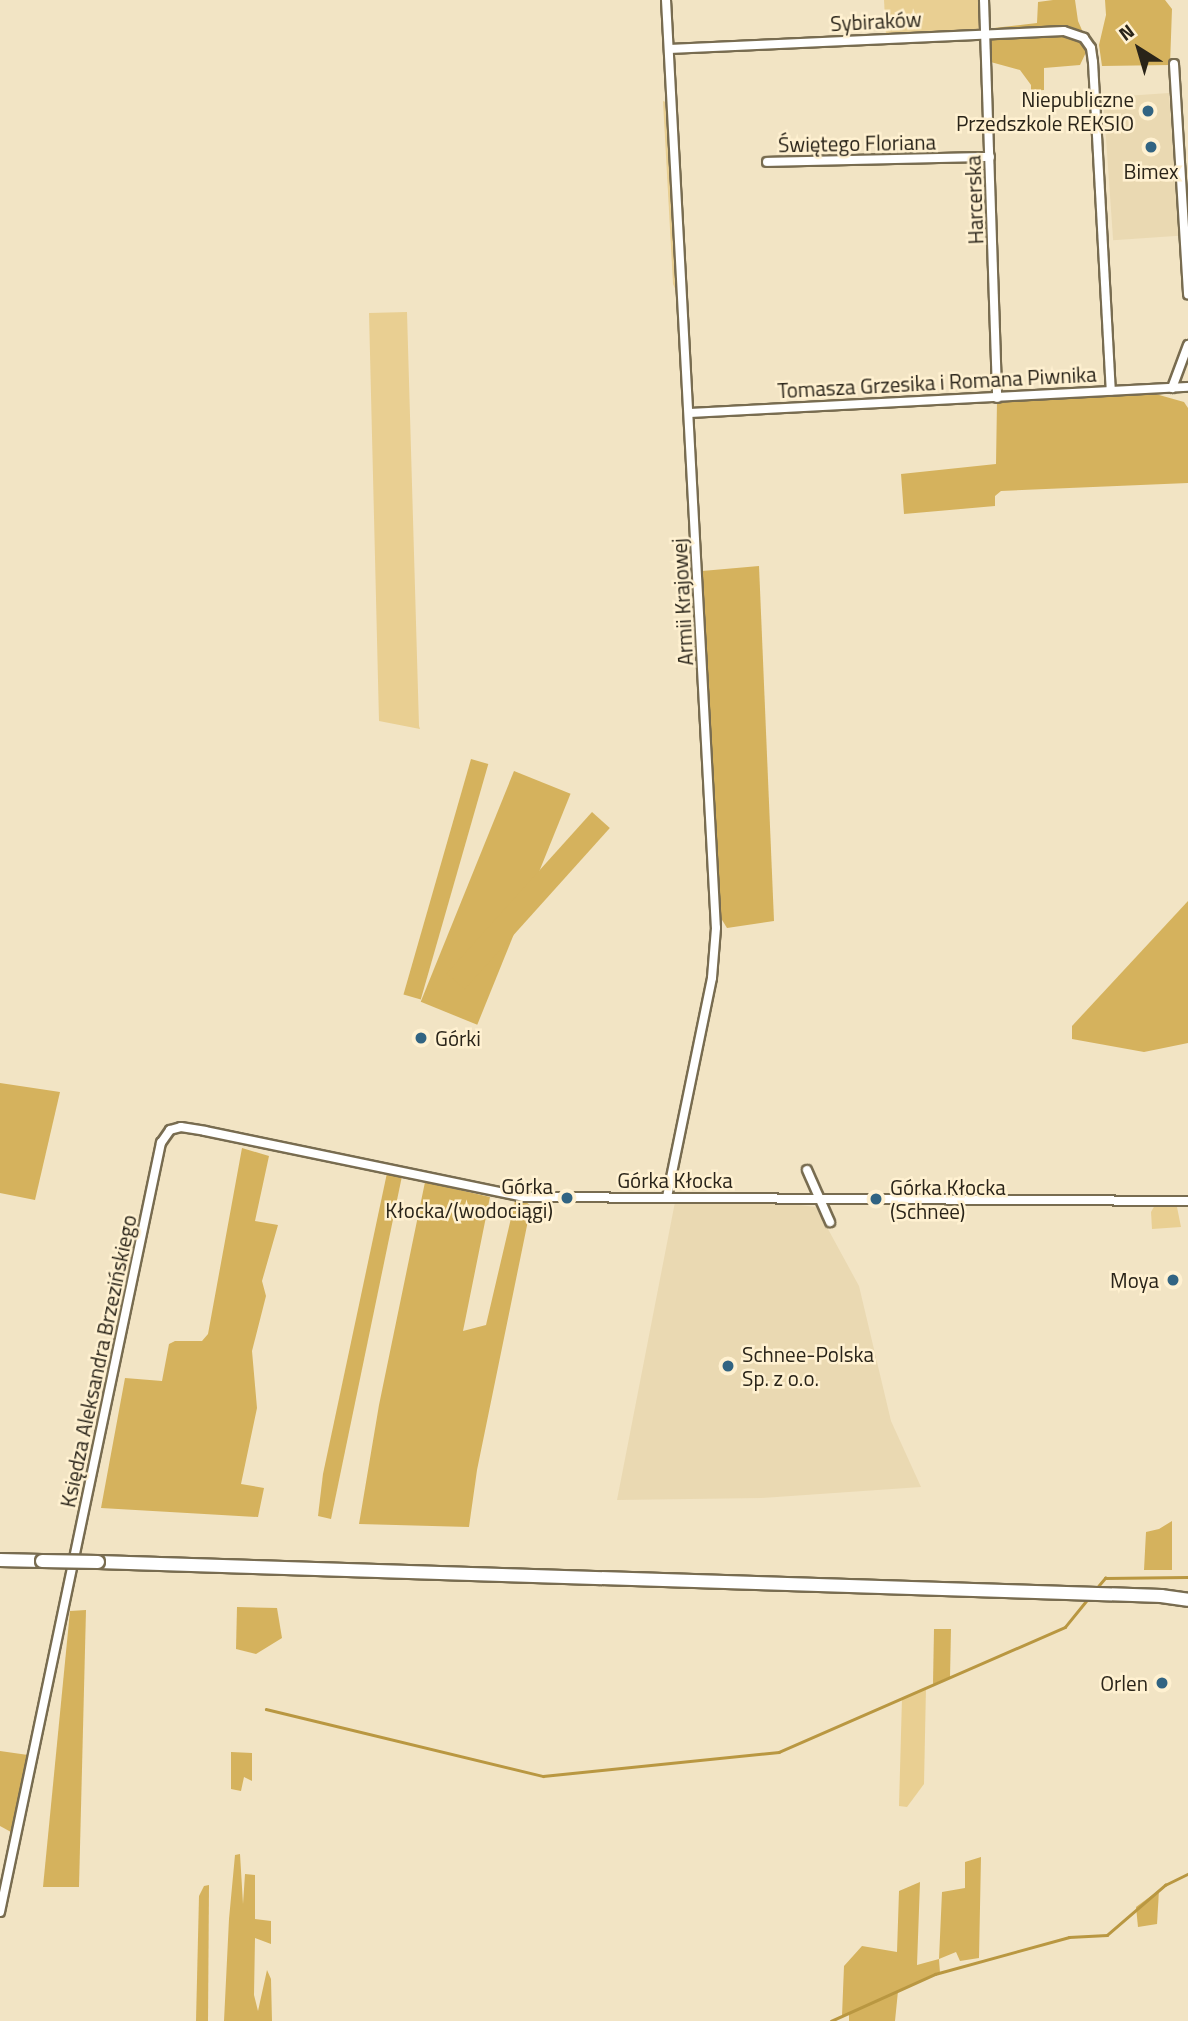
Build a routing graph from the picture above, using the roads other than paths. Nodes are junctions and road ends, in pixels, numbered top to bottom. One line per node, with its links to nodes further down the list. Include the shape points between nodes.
1 (666, 0): 4 (street, Armii Krajowej)
2 (984, 0): 3 (street, Harcerska)
3 (986, 34): 4 (street, Sybiraków); 6 (street, Harcerska); 12 (street, Sybiraków, via 1064,31 1084,38 1091,48)
4 (668, 49): 14 (street, Armii Krajowej)
5 (1174, 64): 8 (street)
6 (990, 157): 7 (street, Świętego Floriana); 13 (street, Harcerska)
7 (767, 162)
8 (1188, 295)
9 (1188, 345): 11 (street)
10 (1188, 387): 11 (street, Tomasza Grzesika i Romana Piwnika)
11 (1172, 388): 12 (street, Tomasza Grzesika i Romana Piwnika)
12 (1111, 391): 13 (street, Tomasza Grzesika i Romana Piwnika)
13 (997, 398): 14 (street, Tomasza Grzesika i Romana Piwnika)
14 (689, 413): 17 (street, Armii Krajowej, via 715,935 712,978)
15 (170, 1130): 17 (street, Górka Kłocka, via 181,1126 523,1197); 25 (street, Księdza Aleksandra Brzezińskiego, via 161,1143)
16 (807, 1170): 18 (street)
17 (667, 1198): 18 (street, Górka Kłocka)
18 (817, 1198): 19 (street, Górka Kłocka); 20 (street)
19 (1188, 1201)
20 (831, 1222)
21 (0, 1560): 23 (main road, bridge)
22 (1188, 1594): 23 (main road)
23 (1161, 1596): 24 (main road)
24 (1188, 1600)
25 (0, 1912)

